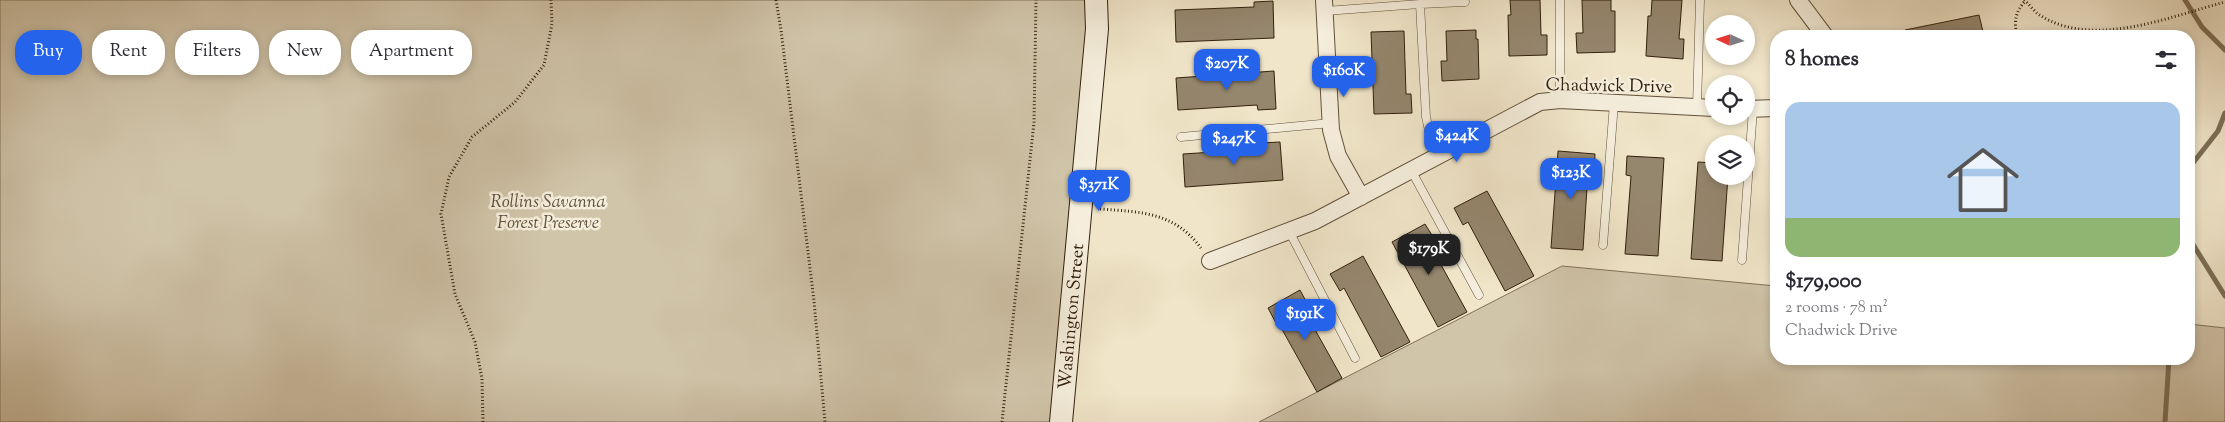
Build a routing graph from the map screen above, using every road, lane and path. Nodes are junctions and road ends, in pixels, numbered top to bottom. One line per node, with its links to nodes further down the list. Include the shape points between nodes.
1 (551, 0): 36 (path, via 552,24 544,65 515,102 472,137 449,177 441,214 455,294 475,342 482,379)
2 (776, 0): 37 (path, via 814,301)
3 (1036, 0): 38 (path, via 1034,122)
4 (1096, 0): 29 (main road, Washington Street, via 1097,29)
5 (1560, 0): 17 (lane)
6 (1700, 0): 19 (lane)
7 (1798, 0): 13 (street)
8 (2025, 0): 14 (path, via 2017,11); 15 (path, via 2038,14 2072,28)
9 (1465, 2): 11 (lane)
10 (2225, 2): 16 (path)
11 (1420, 4): 12 (lane); 26 (lane, via 1426,116)
12 (1325, 5): 23 (street)
13 (1821, 30)
14 (2016, 30)
15 (2090, 30)
16 (2115, 30)
17 (1560, 100): 18 (street, Chadwick Drive); 26 (street, Chadwick Drive, via 1540,102)
18 (1614, 103): 19 (street, Chadwick Drive); 31 (lane)
19 (1697, 107): 20 (street, Chadwick Drive)
20 (1705, 107)
21 (1770, 108): 22 (street)
22 (1755, 110)
23 (1330, 123): 25 (lane); 28 (street, via 1338,156)
24 (1749, 125): 32 (lane)
25 (1181, 137)
26 (1435, 157): 27 (street, Chadwick Drive)
27 (1411, 170): 28 (street, Chadwick Drive); 34 (lane)
28 (1361, 197): 30 (street, Chadwick Drive)
29 (1081, 208): 33 (path, via 1151,214 1178,224 1190,234); 39 (main road, Washington Street)
30 (1289, 231): 33 (street, Chadwick Drive); 35 (lane)
31 (1603, 245)
32 (1742, 260)
33 (1210, 261)
34 (1479, 295)
35 (1355, 358)
36 (483, 422)
37 (825, 422)
38 (1002, 422)
39 (1061, 422)

